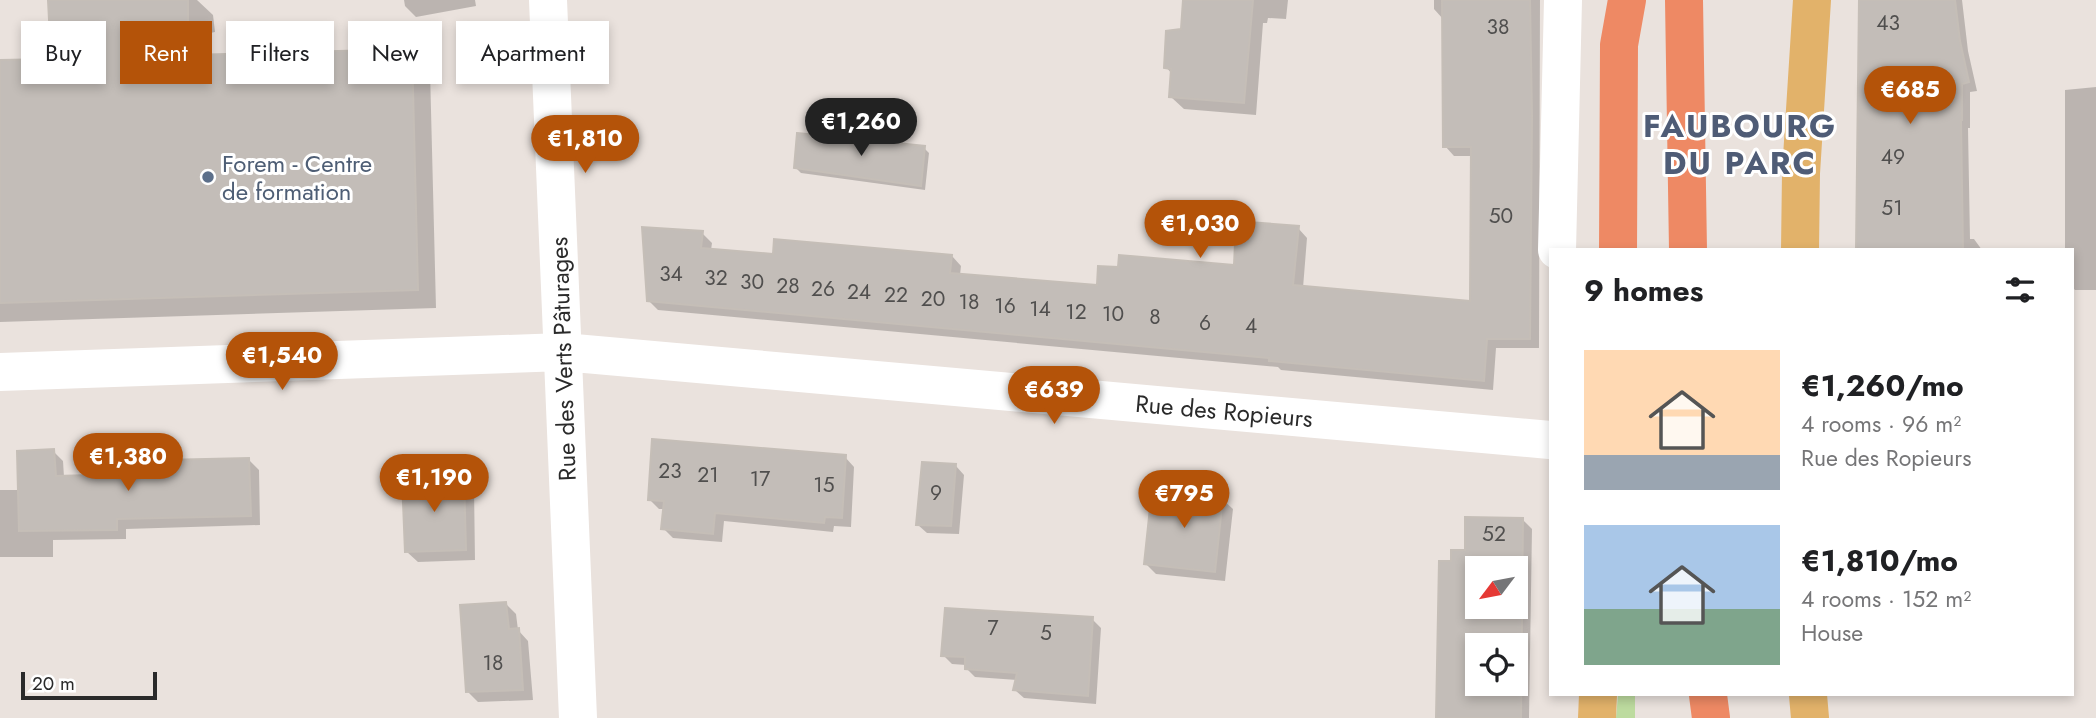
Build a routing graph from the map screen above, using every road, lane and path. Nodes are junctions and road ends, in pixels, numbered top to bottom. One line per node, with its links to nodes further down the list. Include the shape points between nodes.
1 (548, 0): 10 (street, Rue des Verts Pâturages)
2 (1563, 0): 6 (street)
3 (1627, 0): 7 (highway, via 1619,45)
4 (1685, 0): 8 (highway)
5 (1812, 0): 9 (main road)
6 (1557, 248)
7 (1618, 248)
8 (1688, 248)
9 (1800, 248)
10 (563, 352): 11 (street, Rue des Ropieurs); 12 (street, Rue des Ropieurs); 17 (street, Rue des Verts Pâturages)
11 (0, 372)
12 (1549, 440)
13 (1598, 696): 18 (main road)
14 (1690, 696): 19 (highway)
15 (1708, 696): 20 (highway)
16 (1808, 696): 21 (main road)
17 (578, 718)
18 (1597, 718)
19 (1690, 718)
20 (1711, 718)
21 (1810, 718)

